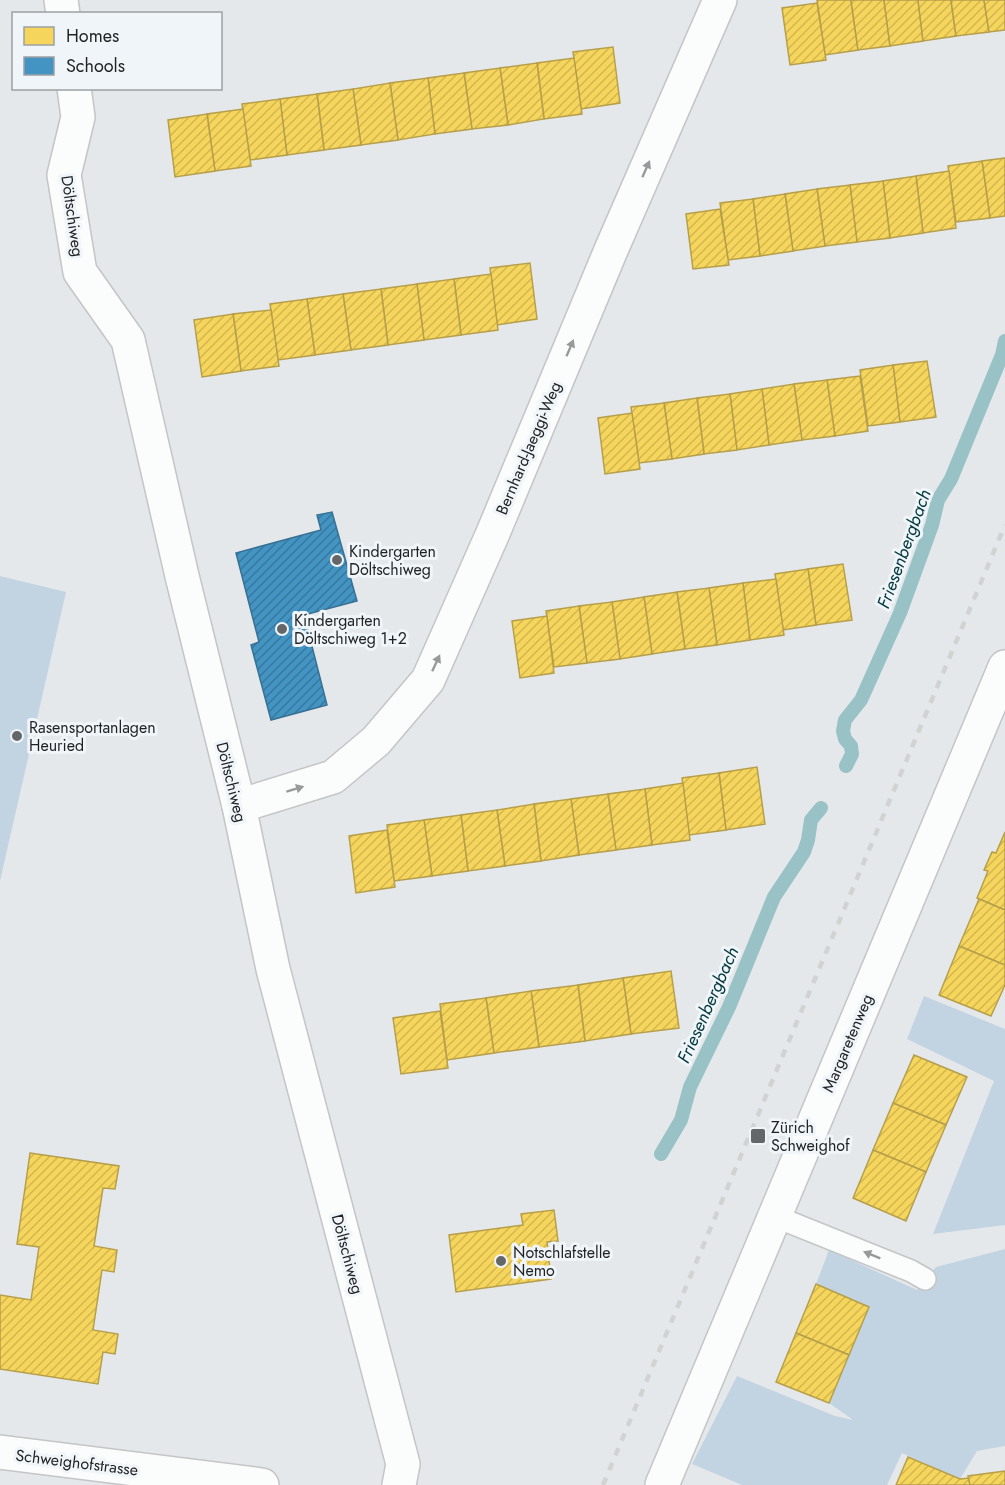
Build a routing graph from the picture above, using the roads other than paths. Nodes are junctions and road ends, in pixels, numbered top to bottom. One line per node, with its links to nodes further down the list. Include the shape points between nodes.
1 (720, 0): 4 (street, Bernhard-Jaeggi-Weg, one-way to 1, via 333,777 376,741 428,680)
2 (74, 90): 4 (street, Döltschiweg, via 78,117 64,175 80,272 128,340)
3 (1005, 668): 5 (street, Margaretenweg)
4 (239, 806): 9 (street, Döltschiweg, via 273,969 403,1464)
5 (774, 1216): 6 (lane, one-way to 5); 10 (street, Margaretenweg)
6 (926, 1279)
7 (0, 1452): 8 (street, Schweighofstrasse)
8 (262, 1485)
9 (399, 1485)
10 (662, 1485)

